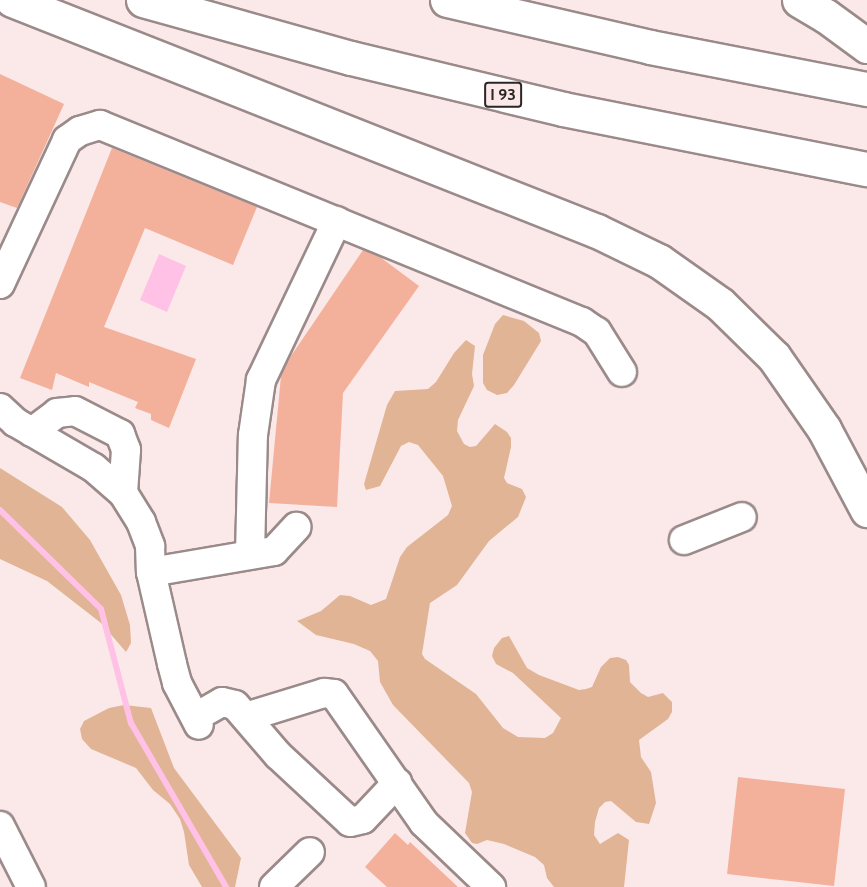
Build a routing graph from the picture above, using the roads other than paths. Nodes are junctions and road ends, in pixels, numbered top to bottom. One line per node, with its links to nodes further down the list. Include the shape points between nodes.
1 (12, 0): 14 (highway, via 597,231 659,261 720,304 774,357 824,429)
2 (143, 0): 7 (highway, I 93, via 341,55 563,109)
3 (447, 0): 6 (highway, via 650,47)
4 (799, 0): 5 (highway)
5 (867, 46)
6 (867, 89)
7 (867, 169)
8 (337, 221): 9 (street, via 100,125 80,131 68,140); 10 (street, via 591,326); 18 (street, via 261,380 253,435)
9 (0, 284)
10 (622, 372)
11 (0, 408): 12 (street)
12 (32, 432): 13 (street, via 94,468); 13 (street, via 57,413 75,411 120,434 126,450)
13 (123, 493): 19 (street, via 150,546)
14 (867, 510)
15 (742, 517): 17 (street)
16 (296, 527): 18 (street, via 274,550)
17 (684, 540)
18 (250, 554): 19 (street)
19 (151, 572): 20 (street, via 177,683 203,718 227,702 236,705)
20 (246, 717): 21 (street, via 332,693); 21 (street, via 274,751 348,821 361,820)
21 (397, 783): 26 (street, via 429,829)
22 (0, 826): 24 (street)
23 (310, 852): 25 (street)
24 (31, 887)
25 (274, 887)
26 (491, 887)

